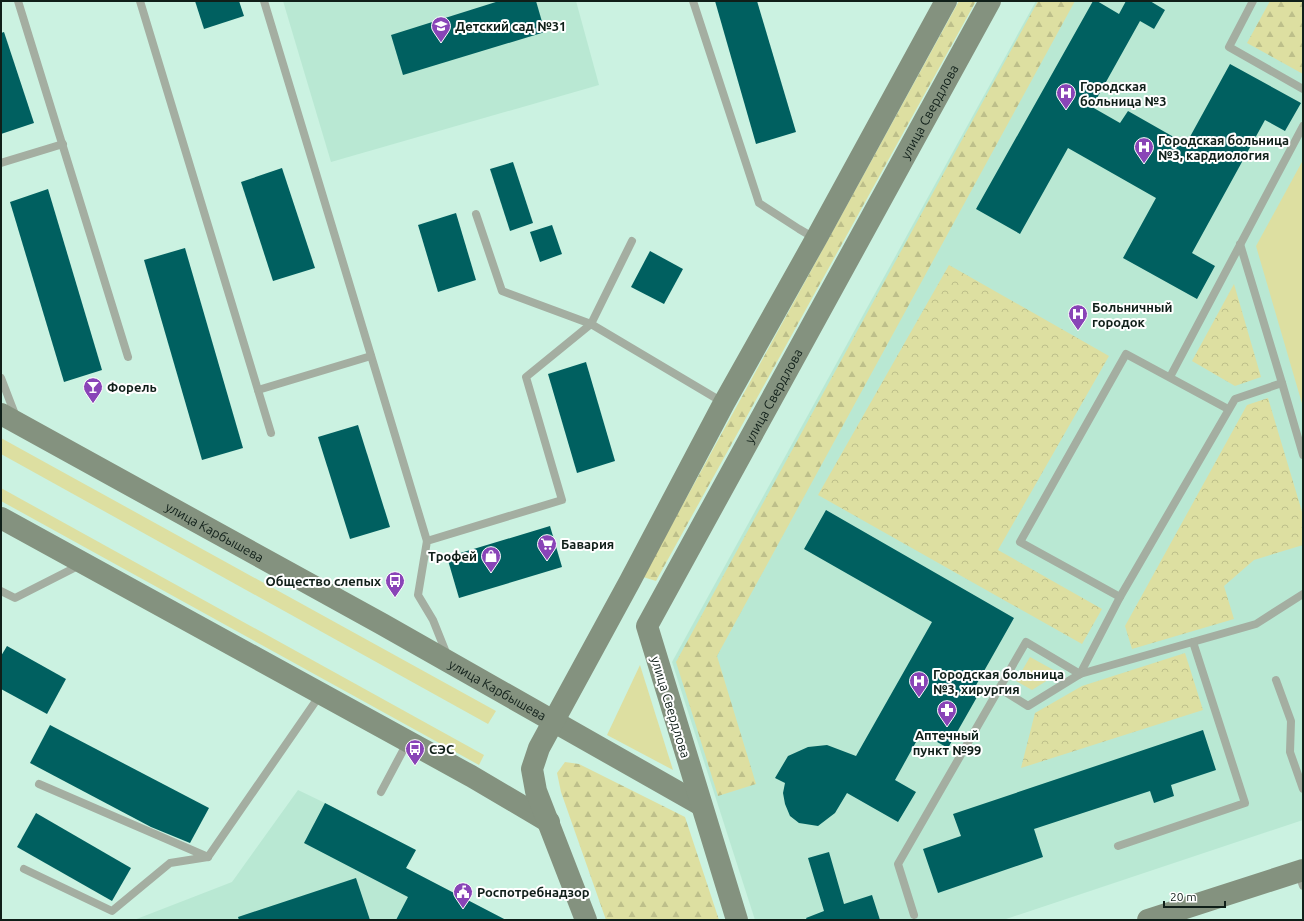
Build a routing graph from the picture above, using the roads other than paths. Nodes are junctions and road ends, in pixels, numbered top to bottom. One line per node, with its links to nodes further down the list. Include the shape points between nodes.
1 (18, 1): 10 (lane)
2 (140, 1): 22 (lane)
3 (264, 1): 17 (lane)
4 (693, 1): 13 (lane, via 759,203)
5 (946, 1): 13 (street)
6 (990, 1): 45 (street, улица Свердлова, via 647,626)
7 (1253, 1): 8 (lane, via 1229,47)
8 (1303, 89)
9 (1303, 126): 15 (lane)
10 (63, 144): 11 (lane); 18 (lane)
11 (1, 163)
12 (476, 214): 16 (lane, via 502,291)
13 (816, 239): 23 (street)
14 (632, 241): 16 (lane)
15 (1240, 244): 19 (lane); 21 (lane)
16 (590, 324): 23 (lane); 29 (lane, via 526,377 562,500)
17 (371, 356): 22 (lane); 29 (lane)
18 (128, 357)
19 (1170, 377): 24 (lane); 33 (lane, via 1126,354 1020,542)
20 (1, 378): 25 (lane)
21 (1282, 383): 24 (lane, via 1235,399); 27 (lane)
22 (258, 390): 26 (lane)
23 (724, 403): 40 (street)
24 (1228, 409): 33 (lane)
25 (10, 419): 35 (street, улица Карбышева)
26 (271, 433)
27 (1303, 455)
28 (1, 518): 30 (street)
29 (427, 541): 35 (lane, via 418,595 433,620)
30 (84, 563): 31 (lane, via 14,598); 39 (street)
31 (1, 591)
32 (1303, 594): 34 (lane, via 1256,624)
33 (1120, 597): 36 (lane)
34 (1193, 642): 36 (lane); 47 (lane, via 1245,802)
35 (450, 663): 40 (street, улица Карбышева)
36 (1080, 674): 38 (lane, via 1028,706); 38 (lane, via 1026,642)
37 (1276, 680): 43 (lane, via 1291,721 1290,752)
38 (1000, 688): 51 (lane, via 898,864)
39 (321, 694): 41 (street); 48 (lane)
40 (553, 721): 45 (street); 46 (street, via 538,748 532,769 536,791)
41 (407, 742): 44 (lane); 46 (street)
42 (39, 784): 48 (lane)
43 (1303, 789)
44 (381, 792)
45 (701, 805): 53 (street, улица Свердлова)
46 (549, 822): 52 (street)
47 (1118, 846)
48 (208, 857): 49 (lane, via 170,863 112,911)
49 (24, 869)
50 (1301, 876): 54 (street)
51 (914, 915)
52 (586, 920)
53 (737, 920)
54 (1148, 920)

